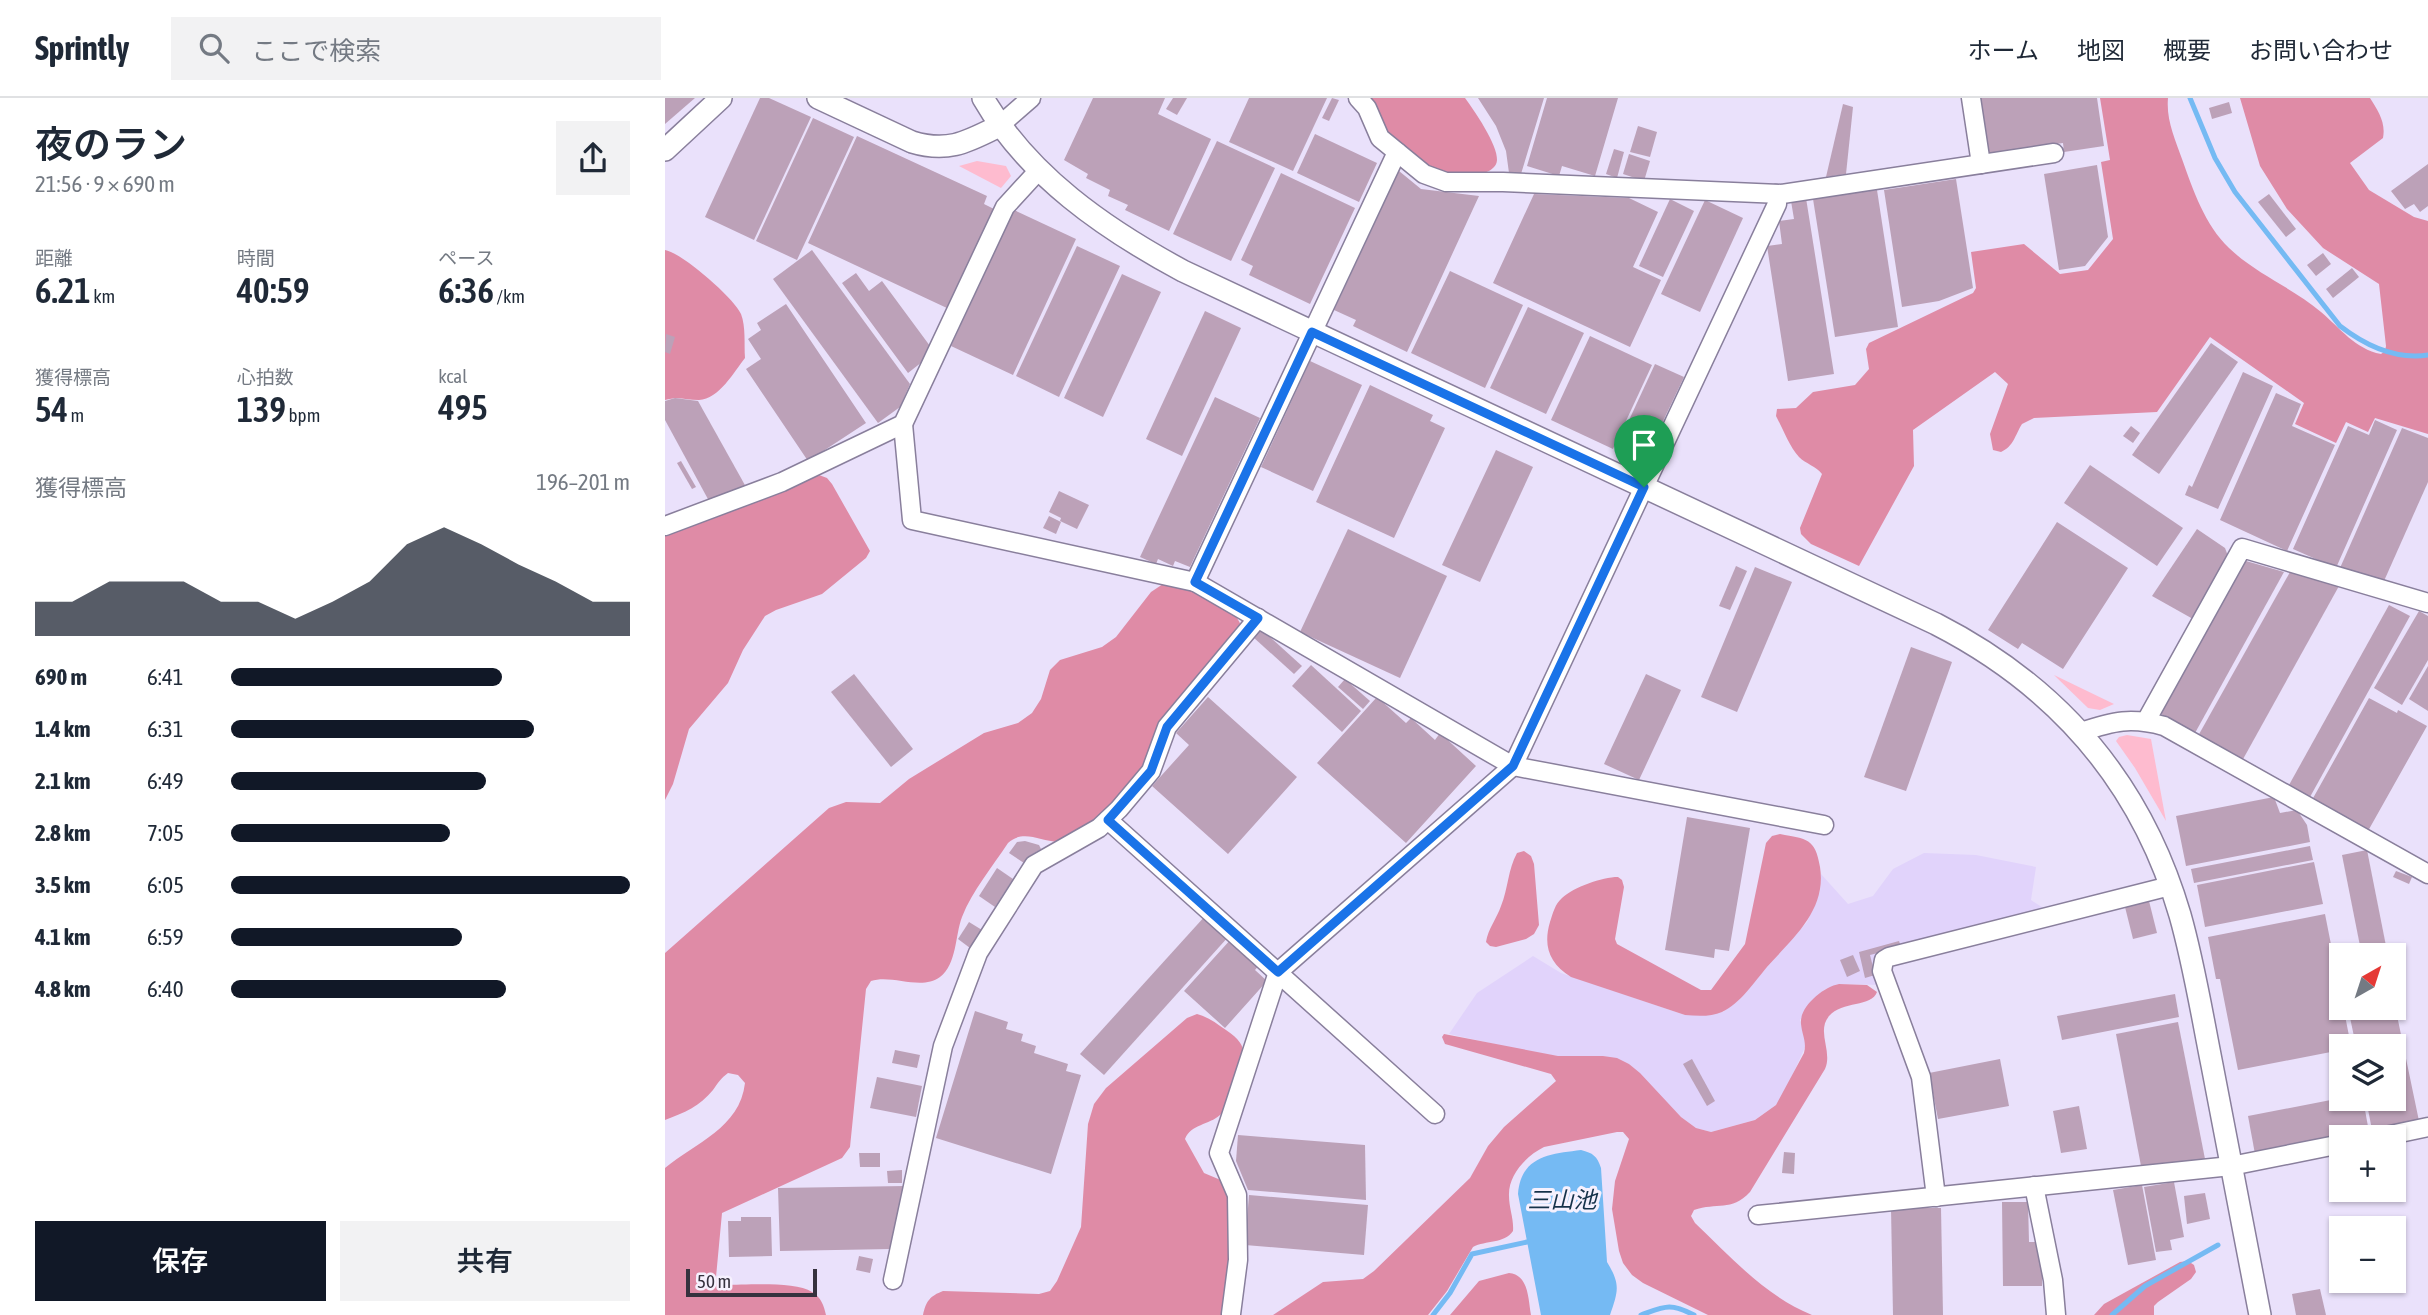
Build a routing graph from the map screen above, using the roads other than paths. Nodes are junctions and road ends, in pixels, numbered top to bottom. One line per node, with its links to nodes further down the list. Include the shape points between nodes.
1 (721, 98): 8 (street)
2 (818, 98): 7 (street, via 927,147 959,145)
3 (983, 98): 7 (street)
4 (1031, 98): 7 (street)
5 (1358, 98): 9 (street, via 1380,138)
6 (1971, 98): 11 (street)
7 (999, 126): 12 (street)
8 (665, 150)
9 (1397, 152): 13 (street, via 1423,174 1446,182); 14 (street)
10 (2054, 153): 11 (street)
11 (1981, 164): 13 (street)
12 (1039, 170): 14 (street, via 1072,200 1144,251); 15 (street, via 1005,207)
13 (1776, 194): 16 (street, via 1777,204)
14 (1312, 332): 16 (street); 18 (street)
15 (903, 424): 17 (street, via 782,482); 18 (street, via 912,520)
16 (1644, 487): 22 (street, via 1968,641 2028,682); 23 (street)
17 (665, 526)
18 (1195, 582): 20 (street)
19 (2428, 603): 21 (street, via 2242,548)
20 (1258, 618): 23 (street); 24 (street, via 1167,727 1151,771)
21 (2146, 721): 22 (street, via 2126,719); 26 (street, via 2164,726)
22 (2081, 732): 27 (street, via 2134,805)
23 (1513, 766): 25 (street); 28 (street)
24 (1108, 820): 28 (street); 37 (street, via 1034,865 978,953 943,1046)
25 (1824, 825)
26 (2428, 874)
27 (2170, 886): 33 (street, via 2194,971); 35 (street, via 1884,960 1882,971 1921,1077)
28 (1278, 972): 29 (street); 38 (street, via 1219,1153 1237,1195 1238,1260)
29 (1435, 1114)
30 (2428, 1127): 31 (street)
31 (2406, 1132)
32 (2329, 1146): 33 (street)
33 (2231, 1166): 34 (street); 40 (street)
34 (2034, 1186): 35 (street); 39 (street)
35 (1936, 1196): 36 (street)
36 (1758, 1215)
37 (893, 1280)
38 (1231, 1314)
39 (2056, 1315)
40 (2260, 1315)

